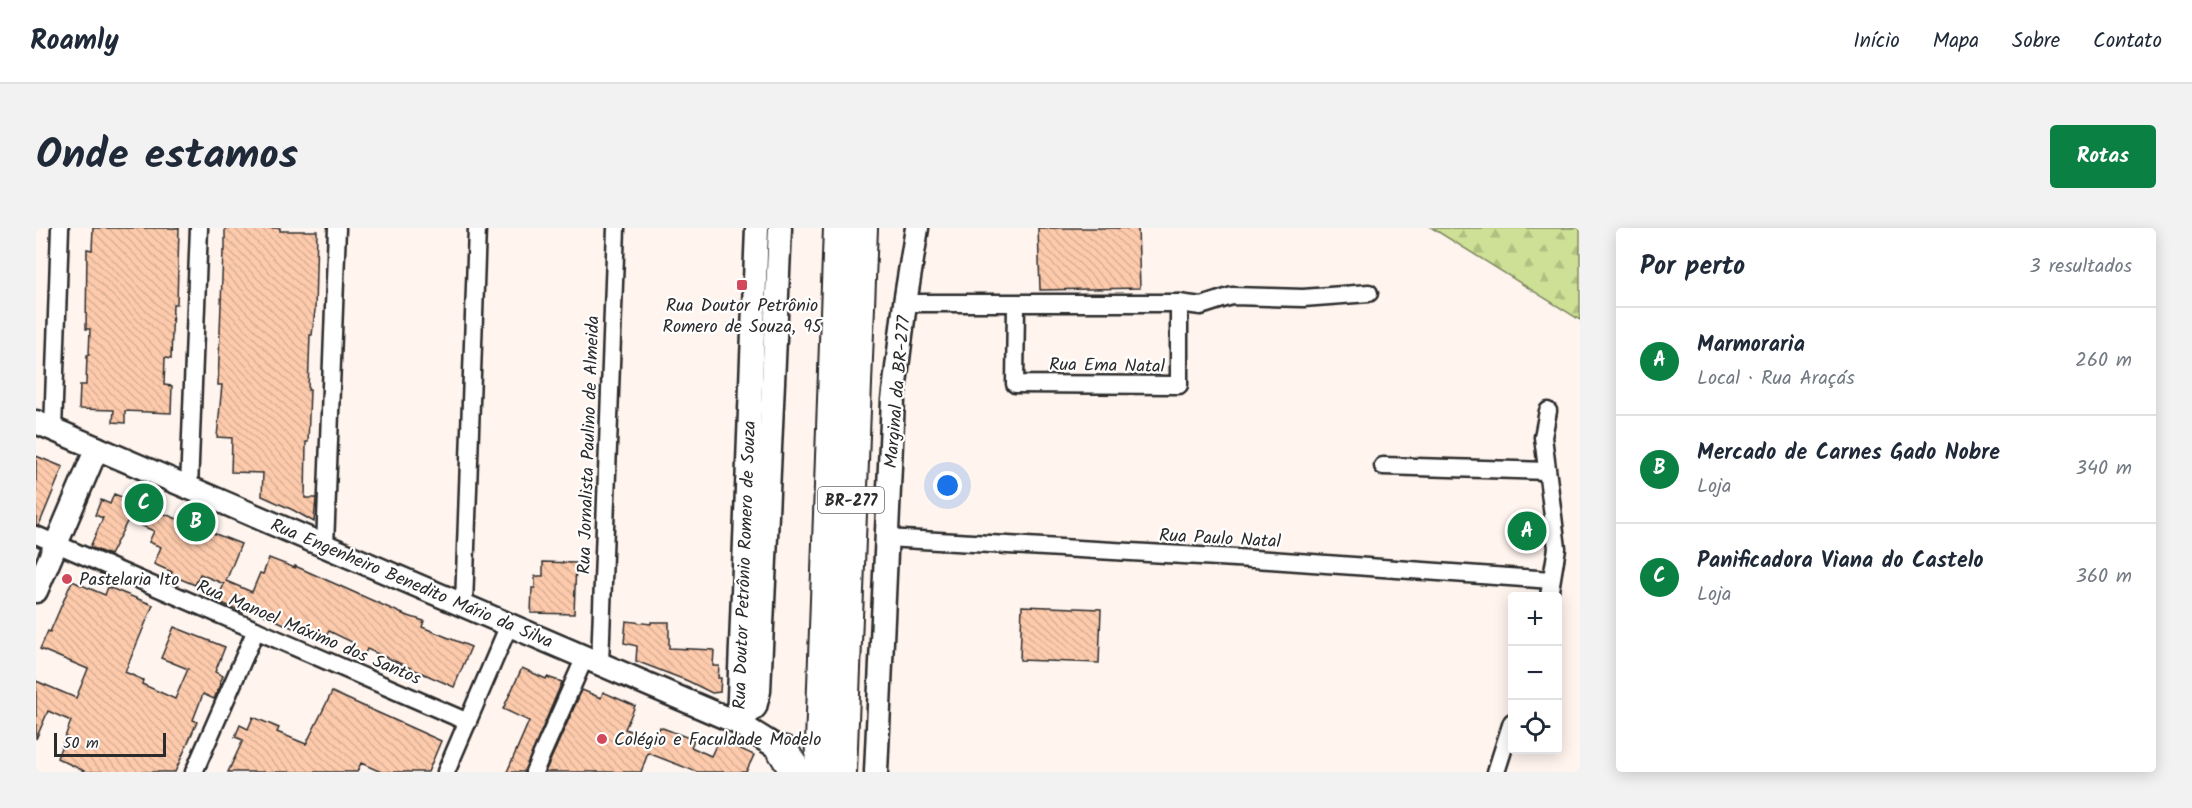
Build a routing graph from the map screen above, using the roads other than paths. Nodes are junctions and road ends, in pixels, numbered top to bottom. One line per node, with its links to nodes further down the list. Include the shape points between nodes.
1 (60, 228): 16 (street)
2 (199, 228): 20 (street)
3 (337, 228): 23 (street)
4 (477, 228): 26 (street)
5 (616, 228): 29 (street, Rua Jornalista Paulino de Almeida)
6 (757, 228): 31 (street, Rua Doutor Petrônio Romero de Souza)
7 (780, 228): 31 (street, Rua Doutor Petrônio Romero de Souza, via 759,691 754,707)
8 (839, 228): 37 (highway, BR-277)
9 (862, 228): 38 (highway, BR-277)
10 (916, 228): 12 (street, Marginal da BR-277 / BR-277)
11 (1369, 293): 13 (street, via 1303,298 1232,296 1201,306)
12 (905, 303): 14 (street); 21 (street, Marginal da BR-277 / BR-277, via 893,400)
13 (1179, 303): 14 (street); 14 (street, Rua Ema Natal, via 1179,385 1015,384)
14 (1016, 304)
15 (1548, 411): 19 (street, via 1543,437)
16 (45, 426): 17 (street, Rua Engenheiro Benedito Mário da Silva)
17 (98, 448): 20 (street, Rua Engenheiro Benedito Mário da Silva); 22 (street)
18 (1383, 466): 19 (street)
19 (1546, 471): 24 (street, via 1557,548)
20 (189, 488): 23 (street, Rua Engenheiro Benedito Mário da Silva)
21 (886, 538): 24 (street, Rua Paulo Natal, via 1270,560); 39 (street, Marginal da BR-277 / BR-277)
22 (46, 539): 25 (street); 28 (street, Rua Manoel Máximo dos Santos)
23 (325, 546): 26 (street, Rua Engenheiro Benedito Mário da Silva)
24 (1550, 588)
25 (36, 591)
26 (464, 605): 27 (street, Rua Engenheiro Benedito Mário da Silva)
27 (509, 625): 29 (street, Rua Engenheiro Benedito Mário da Silva); 30 (street)
28 (256, 630): 30 (street, Rua Manoel Máximo dos Santos); 34 (street)
29 (592, 660): 31 (street, Rua Engenheiro Benedito Mário da Silva); 36 (street)
30 (468, 722): 35 (street)
31 (738, 723): 33 (street, Rua Engenheiro Benedito Mário da Silva)
32 (1508, 734): 40 (street)
33 (787, 765)
34 (194, 772)
35 (447, 772)
36 (534, 772)
37 (819, 772)
38 (841, 772)
39 (876, 772)
40 (1496, 772)

